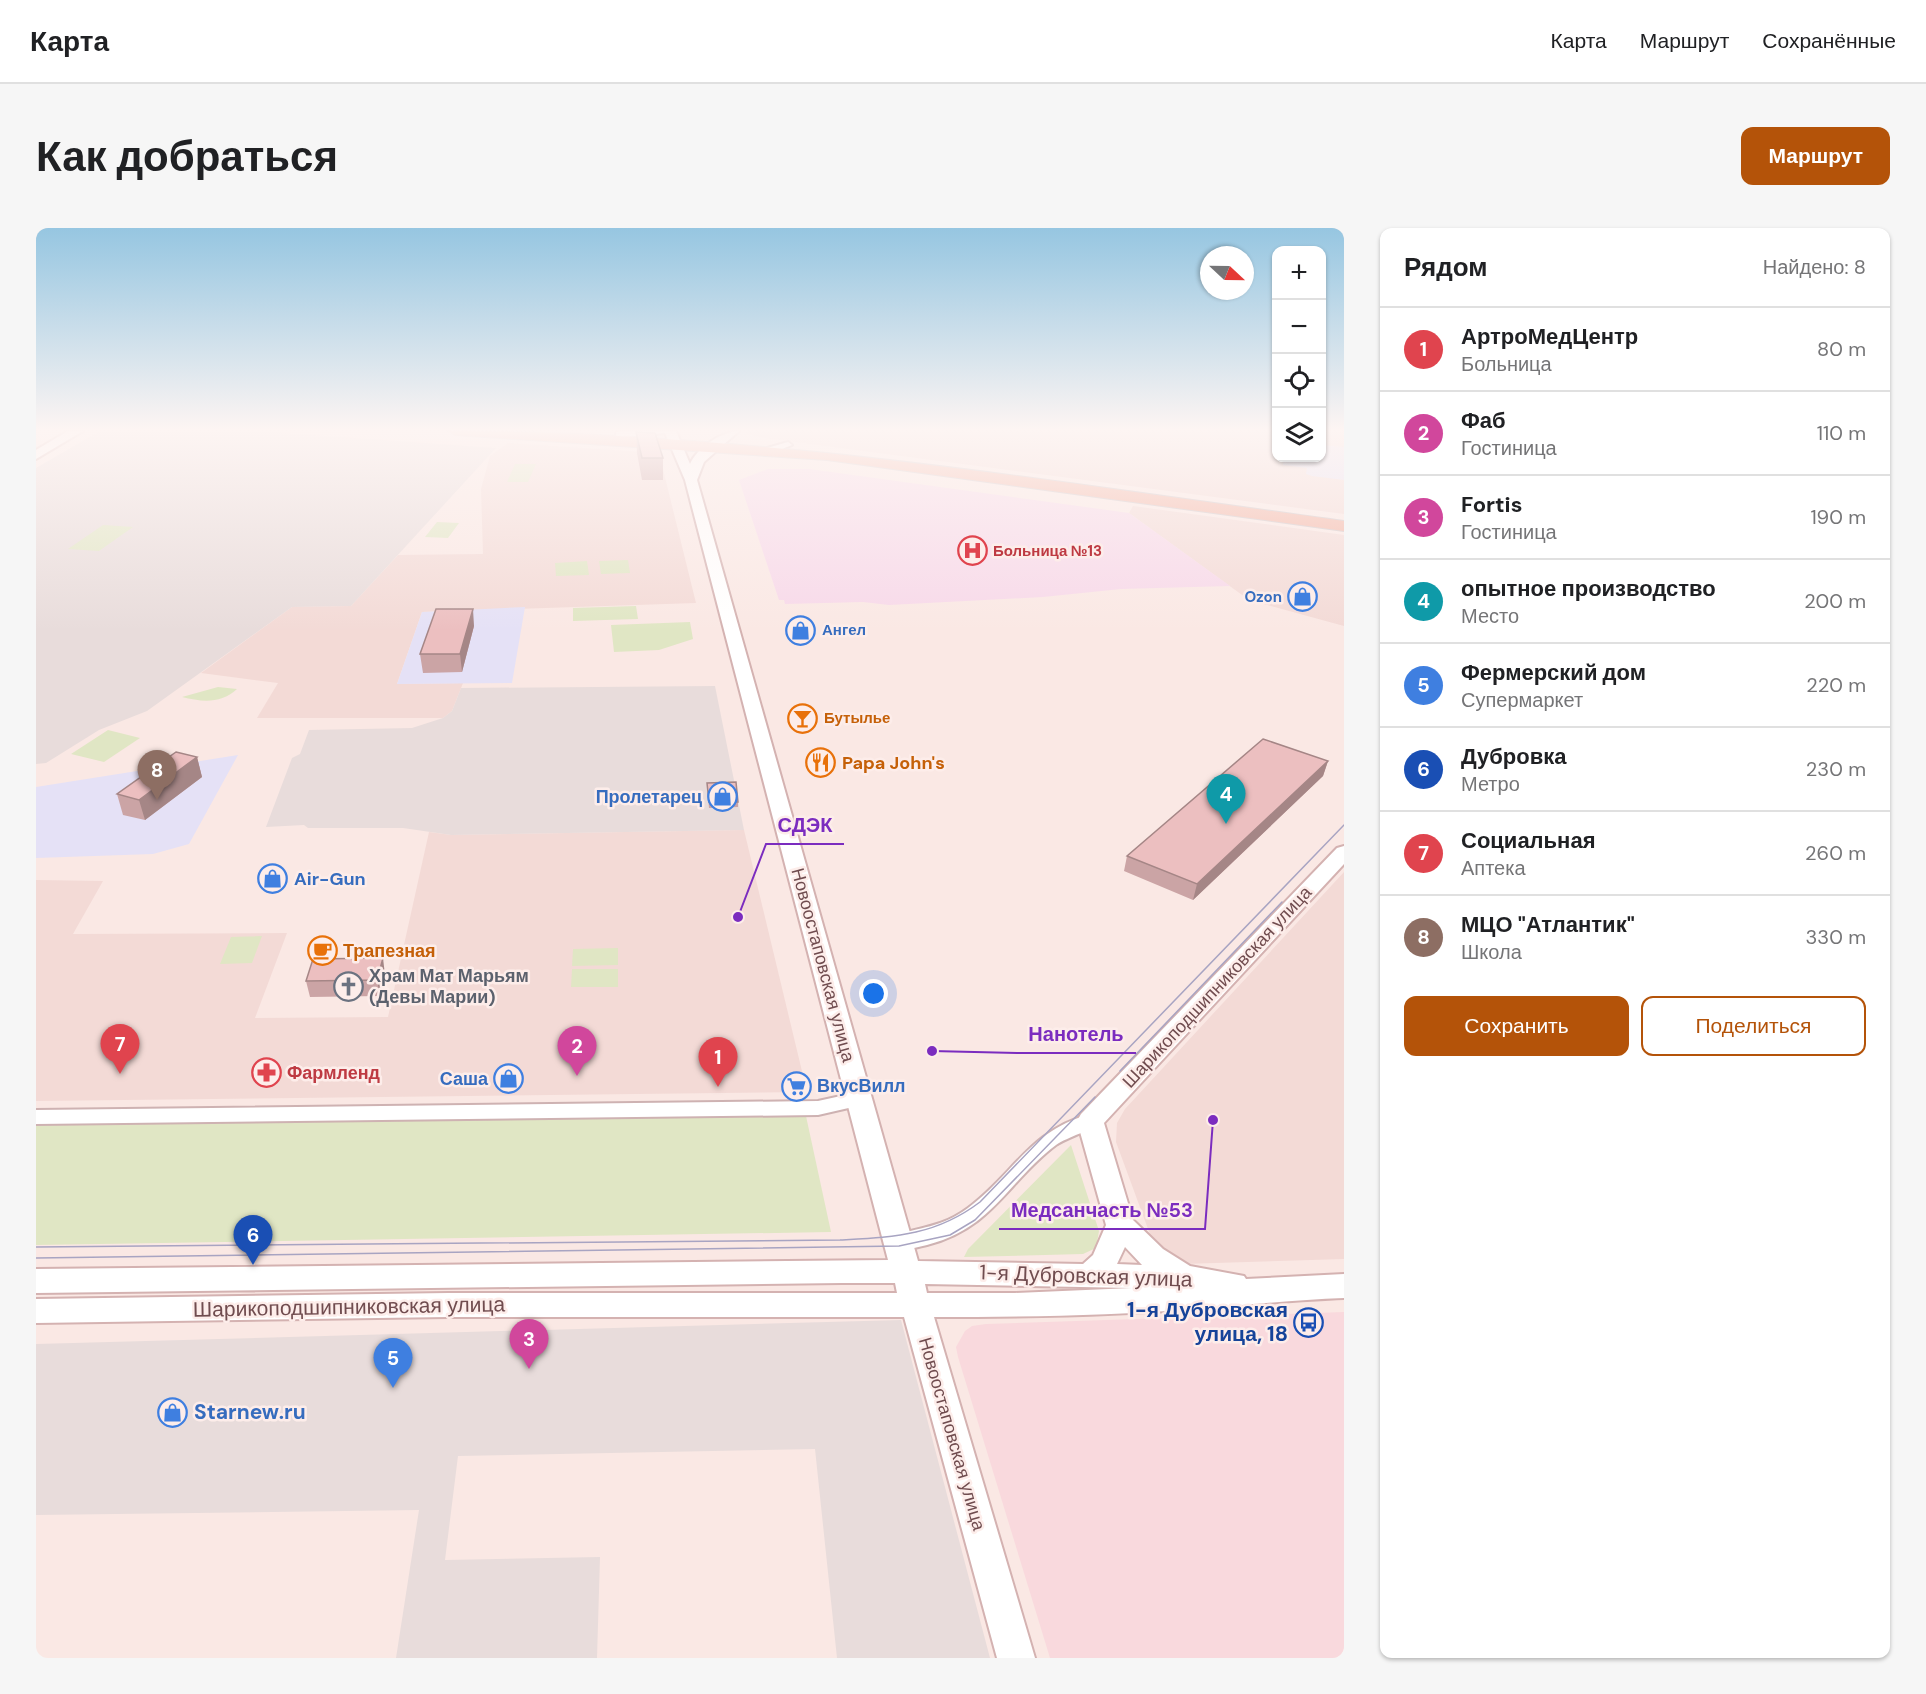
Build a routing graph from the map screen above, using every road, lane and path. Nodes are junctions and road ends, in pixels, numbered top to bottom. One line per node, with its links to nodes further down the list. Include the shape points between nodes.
1 (696, 498): 7 (main road, Новоостаповская улица)
2 (1138, 498): 5 (main road)
3 (1180, 498): 4 (main road)
4 (1344, 518)
5 (1344, 526)
6 (1344, 852): 9 (main road, Шарикоподшипниковская улица)
7 (859, 1099): 8 (street, via 818,1108); 11 (main road, Новоостаповская улица)
8 (36, 1117)
9 (1090, 1121): 10 (main road); 11 (street, Шарикоподшипниковская улица, via 1072,1125 1046,1140 981,1208 957,1226)
10 (1120, 1225): 12 (main road, via 1104,1262); 13 (main road, via 1153,1257)
11 (898, 1242): 16 (main road, Новоостаповская улица)
12 (1091, 1274): 13 (main road, 1-я Дубровская улица); 16 (main road, 1-я Дубровская улица)
13 (1183, 1277): 17 (main road, 1-я Дубровская улица)
14 (36, 1281): 16 (main road, Шарикоподшипниковская улица)
15 (1344, 1286): 17 (main road, 1-я Дубровская улица)
16 (910, 1288): 17 (main road, 1-я Дубровская улица, via 1015,1305 1194,1298); 18 (main road, Шарикоподшипниковская улица, via 466,1305); 19 (main road, Новоостаповская улица)
17 (1265, 1289)
18 (36, 1311)
19 (1016, 1658)

